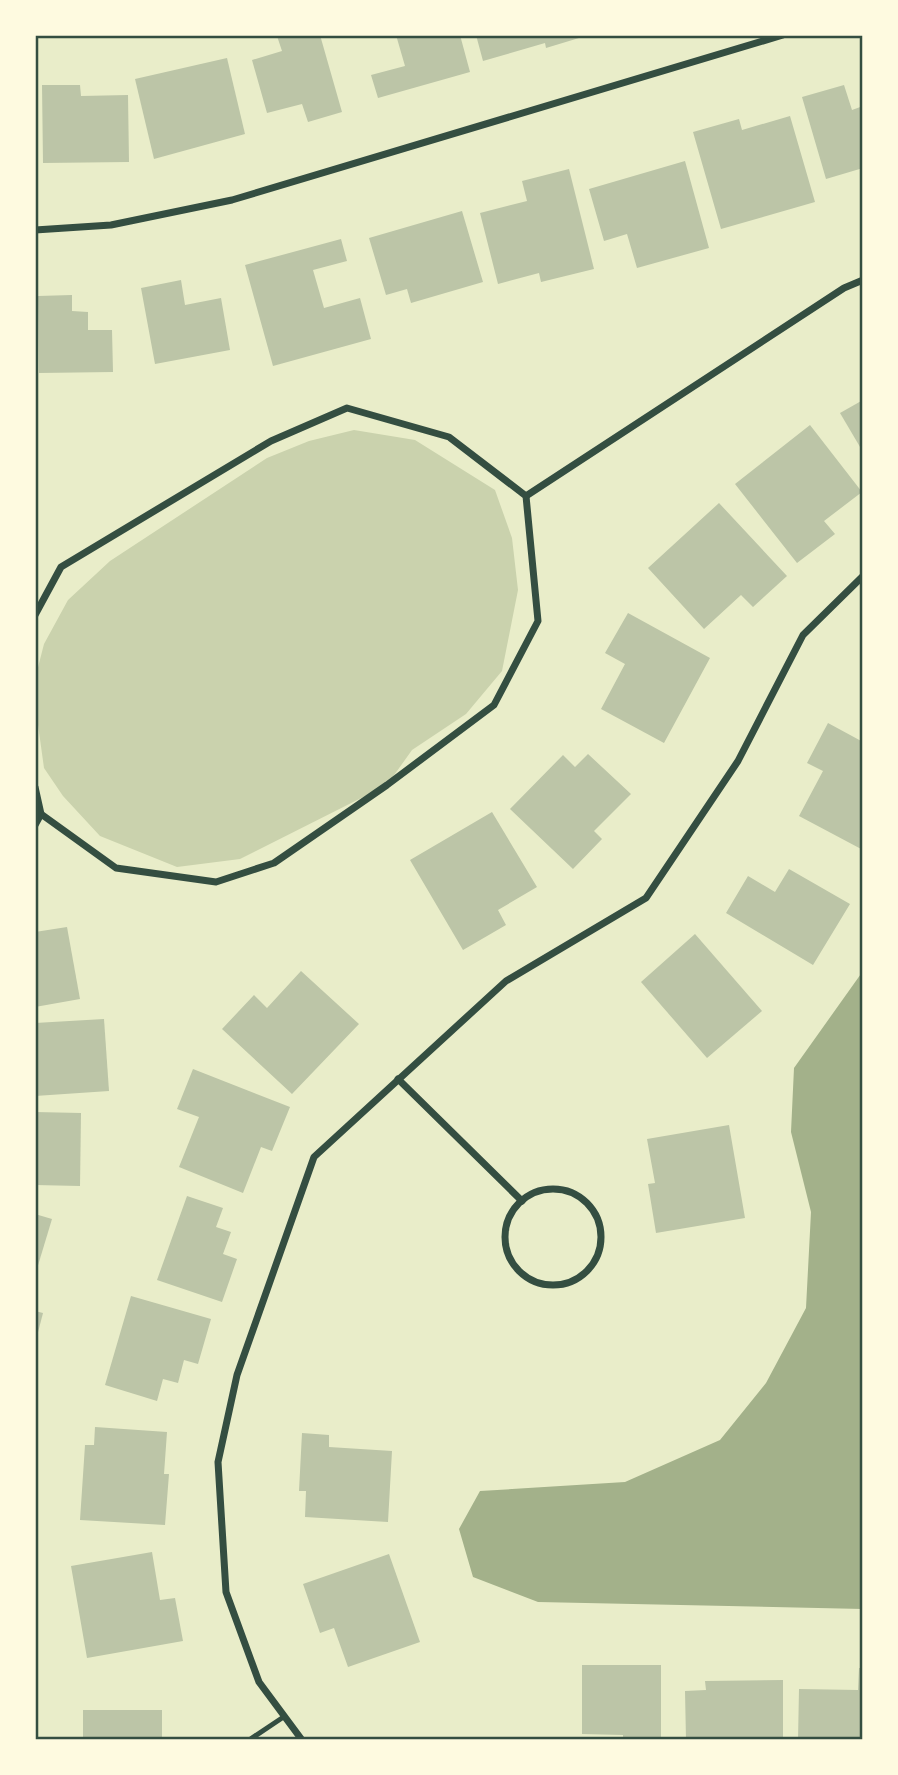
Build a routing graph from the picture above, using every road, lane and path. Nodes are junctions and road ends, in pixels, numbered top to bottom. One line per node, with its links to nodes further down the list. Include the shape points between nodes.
1 (783, 35): 2 (street, via 232,200 111,225)
2 (35, 230)
3 (863, 280): 4 (street, via 753,346)
4 (526, 496): 6 (street, via 449,437 347,408 271,441 61,567); 8 (street, via 538,621 494,705 274,863 216,882 116,867)
5 (863, 576): 10 (street, via 803,635 738,761 646,898 506,981)
6 (35, 615)
7 (35, 787): 8 (street)
8 (38, 814): 9 (street)
9 (35, 825)
10 (398, 1079): 11 (street); 12 (street, via 314,1157 237,1375 218,1462 226,1592 259,1682)
11 (522, 1201): 11 (street, via 505,1229 510,1261 521,1274 551,1286 582,1276 600,1251 600,1228 591,1207 572,1194 550,1189)
12 (282, 1718): 13 (lane); 14 (street)
13 (249, 1740)
14 (302, 1740)

